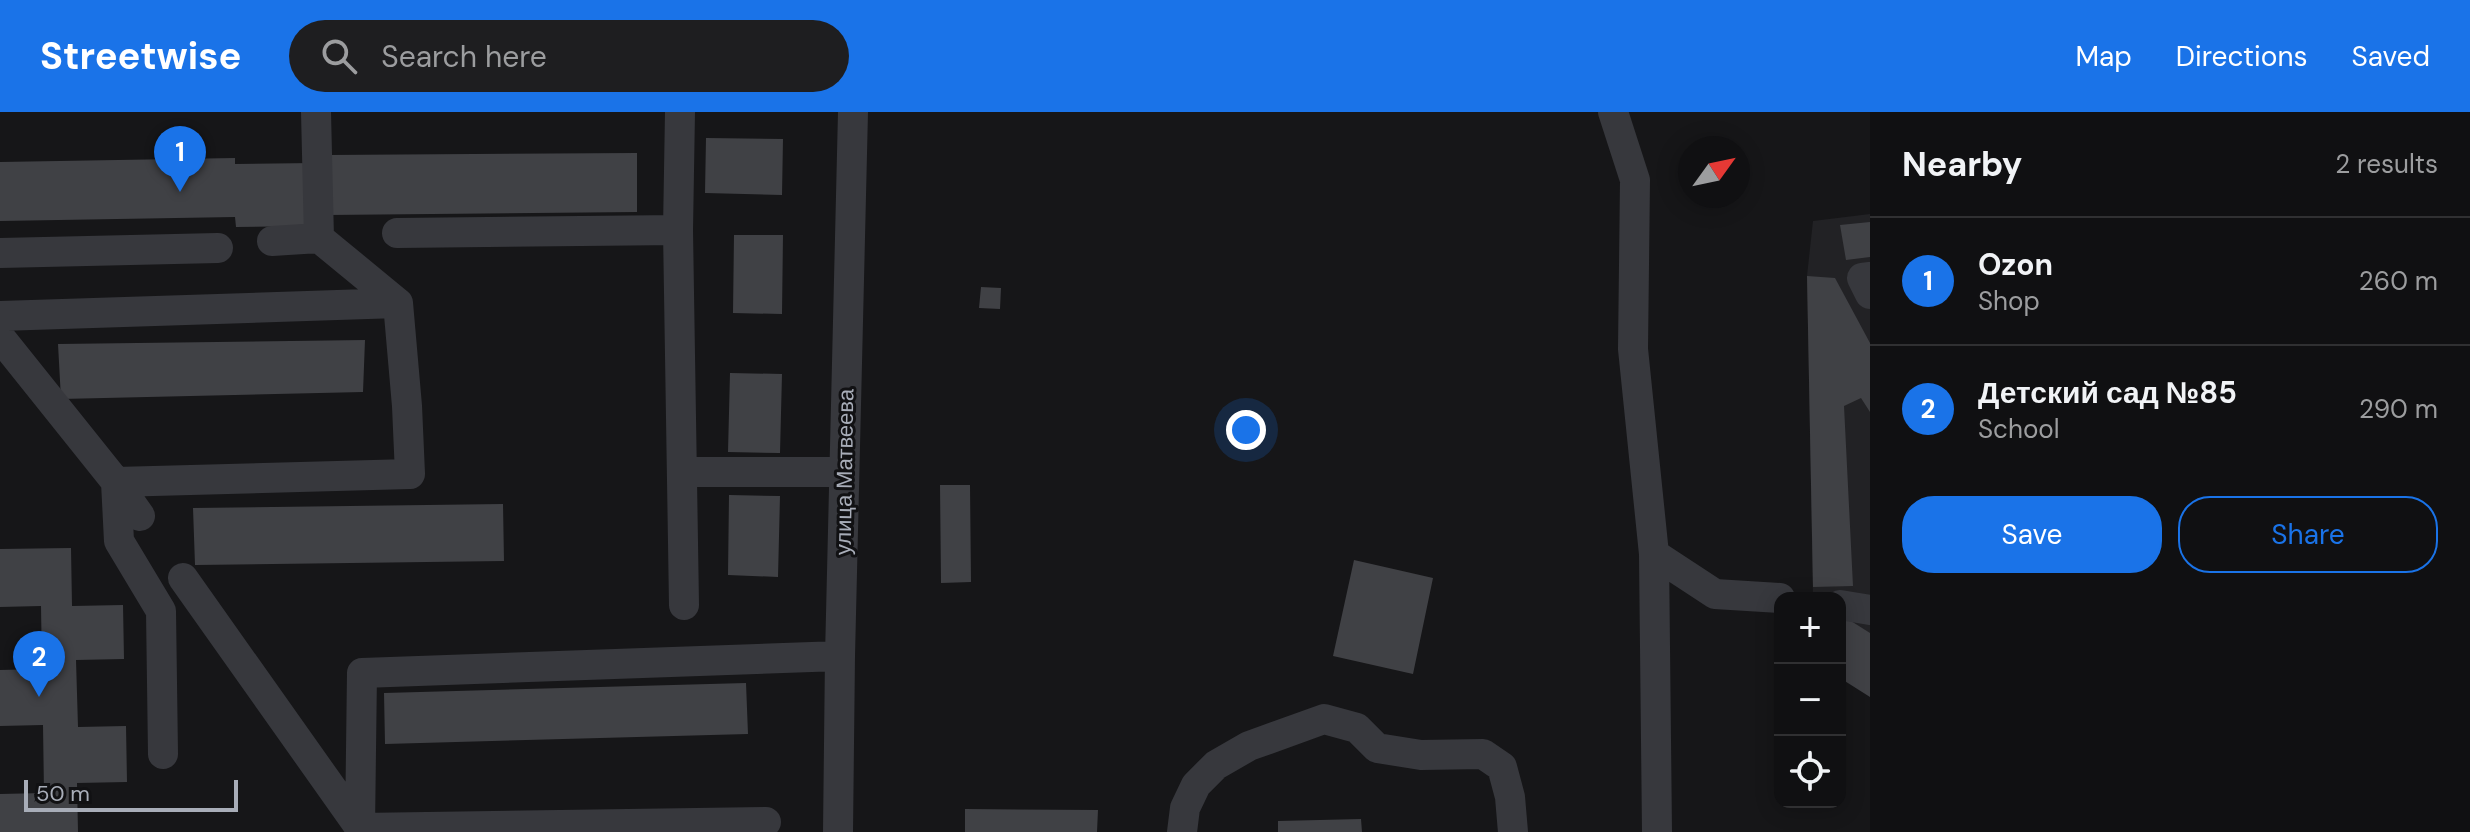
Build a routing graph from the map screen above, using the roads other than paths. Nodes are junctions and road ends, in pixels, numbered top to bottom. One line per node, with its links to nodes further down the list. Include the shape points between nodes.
1 (316, 112): 7 (street)
2 (680, 112): 5 (street)
3 (853, 112): 17 (street, улица Матвеева)
4 (1613, 112): 20 (street, via 1635,180 1633,349)
5 (678, 230): 6 (street); 16 (street)
6 (397, 233)
7 (319, 238): 8 (street); 13 (street)
8 (272, 241)
9 (218, 248): 10 (street)
10 (0, 253)
11 (1870, 277): 12 (street, via 1862,278)
12 (1870, 294)
13 (398, 303): 14 (street); 18 (street, via 410,474)
14 (0, 316)
15 (0, 337): 18 (street)
16 (682, 472): 17 (street); 23 (street)
17 (844, 472): 26 (street, улица Матвеева)
18 (116, 482): 19 (street); 27 (street, via 119,541 161,611)
19 (140, 516)
20 (1654, 554): 22 (street, via 1715,594); 33 (street)
21 (183, 578): 29 (street)
22 (1774, 598)
23 (684, 605)
24 (1846, 606): 25 (street)
25 (1870, 610)
26 (840, 656): 29 (street, via 362,673); 30 (street, улица Матвеева)
27 (163, 754)
28 (766, 822): 29 (street)
29 (360, 830)
30 (838, 832)
31 (1182, 832): 32 (street, via 1196,785 1216,765 1249,746 1324,719 1357,728 1377,748 1421,755 1483,754 1502,767)
32 (1513, 832)
33 (1657, 832)

